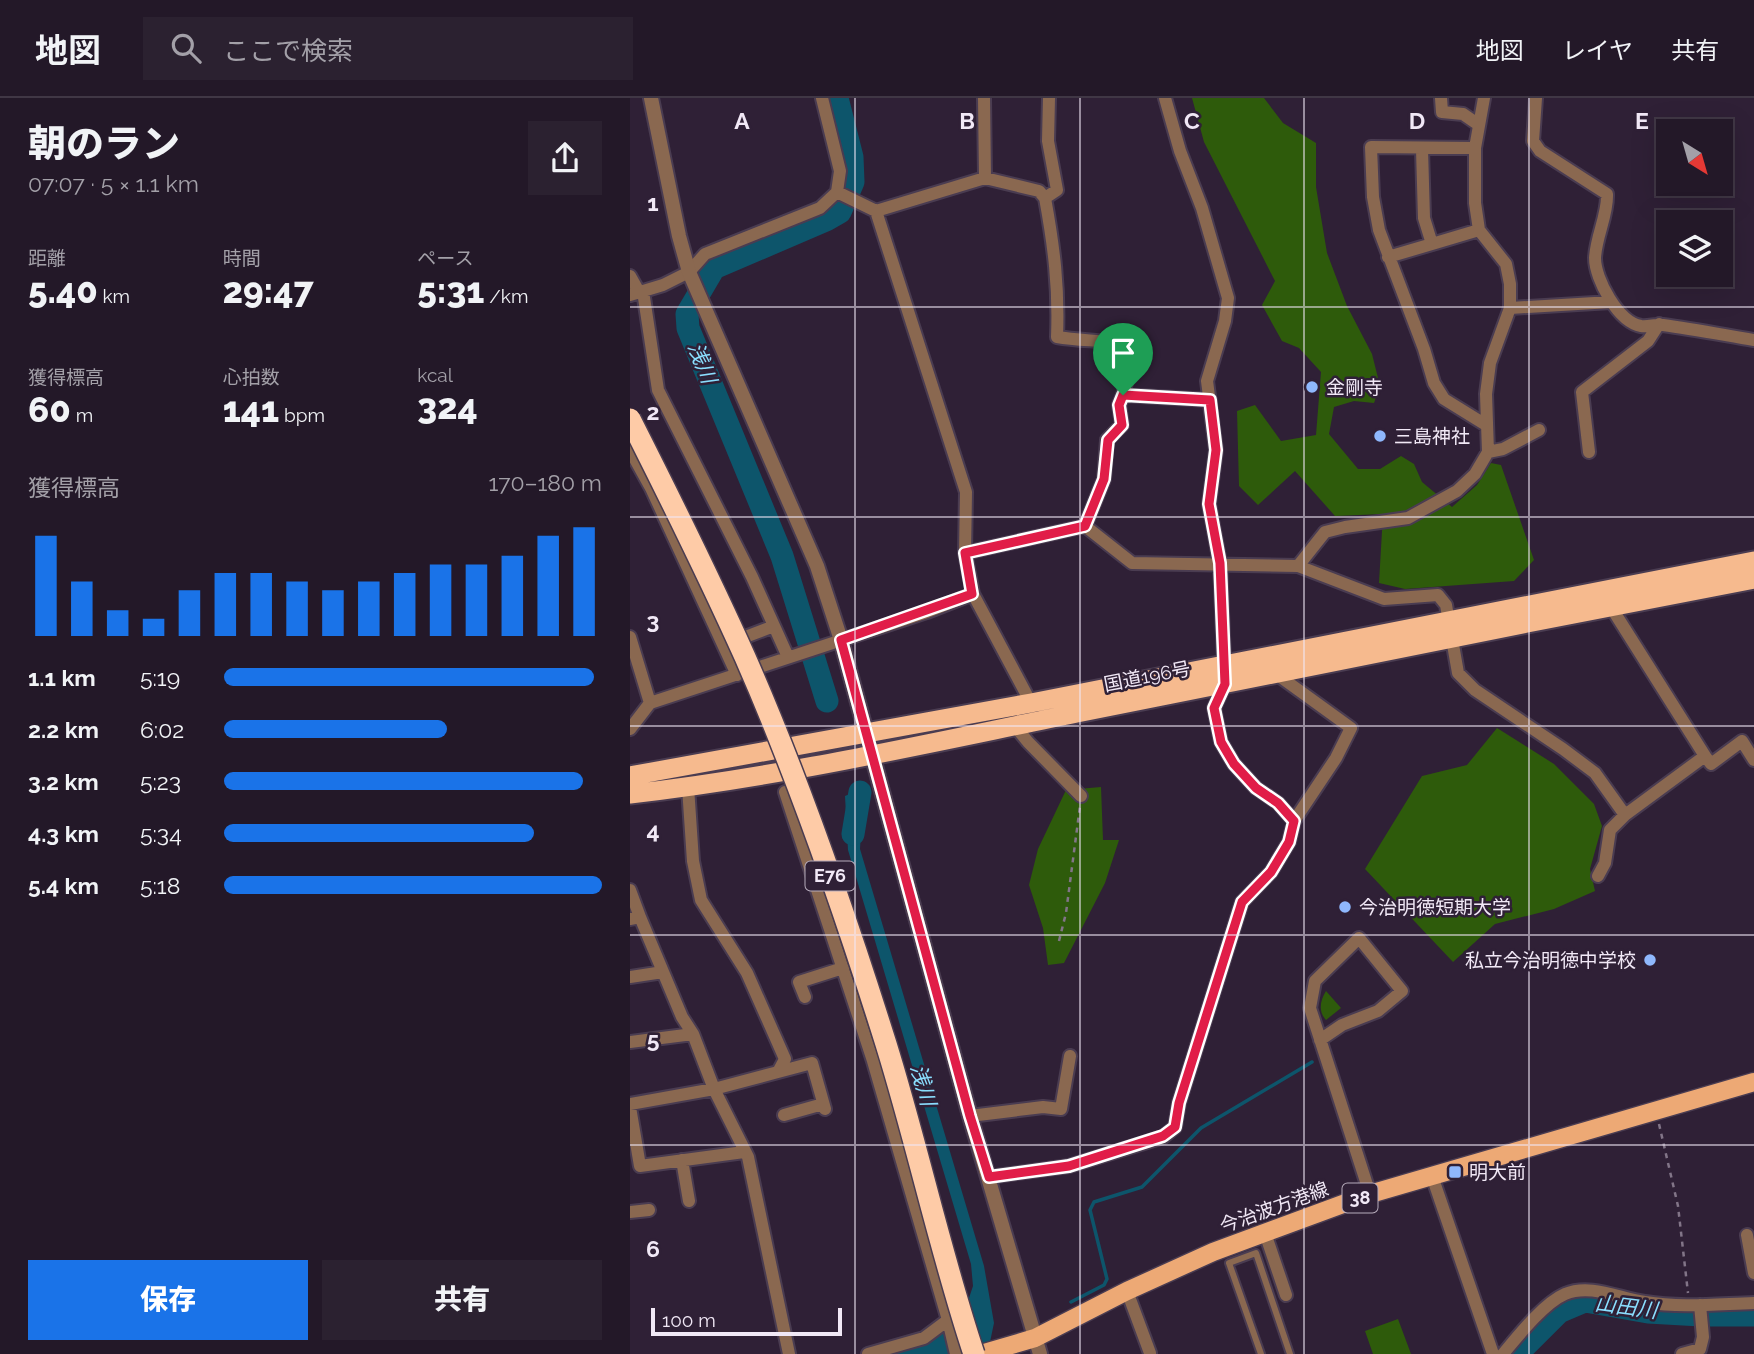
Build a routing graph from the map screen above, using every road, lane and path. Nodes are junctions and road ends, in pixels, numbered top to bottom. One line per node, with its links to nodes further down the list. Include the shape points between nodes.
1 (652, 98): 19 (street)
2 (822, 98): 13 (street, via 840,171)
3 (984, 98): 12 (street)
4 (1049, 98): 14 (street, via 1048,141 1057,190)
5 (1164, 98): 27 (street, via 1228,298 1207,381)
6 (1441, 98): 9 (street, via 1442,112 1463,114)
7 (1484, 98): 9 (street)
8 (1536, 98): 22 (street, via 1533,141 1539,151 1607,194 1595,259)
9 (1479, 125): 10 (street)
10 (1475, 148): 11 (street); 16 (street)
11 (1422, 149): 17 (street, via 1424,218); 18 (street, via 1371,147 1373,197)
12 (985, 178): 14 (street, via 1040,191); 15 (street)
13 (837, 192): 15 (street); 19 (street, via 820,208 705,254)
14 (1045, 198): 26 (street, via 1055,253 1056,337 1129,345 1132,358)
15 (876, 211): 35 (street, via 965,492)
16 (1479, 230): 17 (street); 23 (street, via 1506,264)
17 (1432, 244): 18 (street)
18 (1388, 257): 29 (street, via 1434,383 1444,399)
19 (689, 272): 21 (street); 45 (street, via 817,566)
20 (630, 276): 21 (street)
21 (637, 292): 42 (street, via 658,390)
22 (1611, 302): 23 (street); 24 (street, via 1631,321 1642,326)
23 (1510, 308): 29 (street, via 1490,363)
24 (1659, 324): 25 (street); 33 (street, via 1648,341 1582,392)
25 (1754, 340)
26 (1123, 395): 27 (street); 34 (street, via 1119,405 1122,425 1108,440 1104,479)
27 (1210, 400): 37 (street, via 1216,450 1209,504)
28 (630, 419): 108 (highway, E76, bridge, via 746,658 796,782 886,1045)
29 (1486, 425): 32 (street)
30 (1539, 430): 32 (street)
31 (630, 450): 46 (street)
32 (1488, 452): 38 (street, via 1475,474 1457,491 1408,518 1325,532)
33 (1589, 452)
34 (1085, 526): 35 (street); 37 (street, via 1132,563)
35 (965, 553): 40 (street)
36 (1754, 561): 43 (highway, 国道196号)
37 (1220, 563): 38 (street); 50 (street)
38 (1298, 566): 43 (street, via 1384,599 1438,595 1446,605)
39 (1754, 579): 41 (highway, 国道196号)
40 (972, 594): 45 (street); 52 (street)
41 (1611, 607): 43 (highway, 国道196号); 57 (street)
42 (774, 626): 46 (street); 47 (street)
43 (1450, 629): 48 (highway, 国道196号); 50 (highway, 国道196号); 64 (street, via 1458,673 1475,691 1595,774)
44 (630, 637): 51 (street)
45 (841, 640): 47 (street); 55 (street)
46 (724, 645): 49 (street)
47 (788, 657): 49 (street)
48 (1275, 673): 50 (highway, 国道196号); 65 (street, via 1351,728)
49 (737, 675): 51 (street)
50 (1225, 675): 52 (highway, 国道196号); 53 (highway, 国道196号); 65 (street, via 1214,708 1221,742 1256,788)
51 (650, 703): 54 (street)
52 (1031, 703): 55 (highway, 国道196号)
53 (1015, 726): 56 (highway, 国道196号); 63 (street)
54 (630, 729)
55 (867, 732): 56 (street); 59 (highway, 国道196号)
56 (873, 756): 60 (highway, 国道196号); 84 (street)
57 (1705, 756): 58 (street, via 1711,764 1742,741); 64 (street)
58 (1754, 760)
59 (630, 776)
60 (688, 787): 62 (highway, 国道196号); 78 (street, via 701,900 747,973 785,1059)
61 (785, 792): 70 (street)
62 (630, 794)
63 (1082, 796): 69 (path)
64 (1625, 815): 66 (street, via 1610,830)
65 (1294, 821): 87 (street, via 1289,842 1271,872 1242,902 1175,1127 1163,1136 1069,1166)
66 (1598, 876)
67 (630, 890): 68 (street)
68 (635, 918): 71 (street)
69 (1059, 941)
70 (843, 968): 73 (street, via 799,982); 101 (street)
71 (663, 972): 72 (street); 74 (street)
72 (630, 977)
73 (805, 997)
74 (693, 1034): 76 (street); 80 (street)
75 (1320, 1040): 75 (street, via 1310,1008 1315,981 1359,938 1402,991 1378,1011 1342,1025); 89 (street)
76 (630, 1042)
77 (1070, 1056): 84 (street, via 1061,1109)
78 (778, 1072): 80 (street); 83 (street, via 812,1063 824,1106)
79 (1754, 1082): 82 (main road, 今治波方港線 / 38)
80 (714, 1089): 81 (street); 85 (street)
81 (630, 1106): 86 (street, via 640,1166)
82 (1655, 1111): 88 (main road, 今治波方港線 / 38); 100 (path)
83 (784, 1115)
84 (970, 1116): 87 (street)
85 (744, 1152): 86 (street); 105 (street)
86 (682, 1160): 90 (street)
87 (989, 1177): 102 (street)
88 (1432, 1177): 89 (main road, 今治波方港線 / 38); 112 (street)
89 (1370, 1194): 93 (main road, 今治波方港線 / 38)
90 (689, 1201)
91 (649, 1210): 92 (street)
92 (630, 1212)
93 (1265, 1233): 95 (main road, 今治波方港線 / 38); 98 (street)
94 (1747, 1234): 96 (street)
95 (1226, 1256): 97 (main road, 今治波方港線 / 38); 110 (lane); 111 (lane, via 1256,1254)
96 (1754, 1273)
97 (1127, 1291): 102 (main road, 今治波方港線 / 38); 104 (street)
98 (1286, 1295)
99 (1754, 1303): 100 (street)
100 (1696, 1305): 113 (street, via 1646,1303 1591,1290 1565,1294 1538,1315); 114 (street, via 1703,1337 1700,1349)
101 (948, 1320): 103 (street, via 924,1338); 107 (street)
102 (1038, 1346): 109 (main road, 今治波方港線 / 38)
103 (887, 1351): 106 (street)
104 (1150, 1353)
105 (789, 1354)
106 (868, 1354)
107 (956, 1354)
108 (974, 1354)
109 (981, 1354)
110 (1261, 1354)
111 (1290, 1354)
112 (1493, 1354)
113 (1503, 1354)
114 (1682, 1354)

